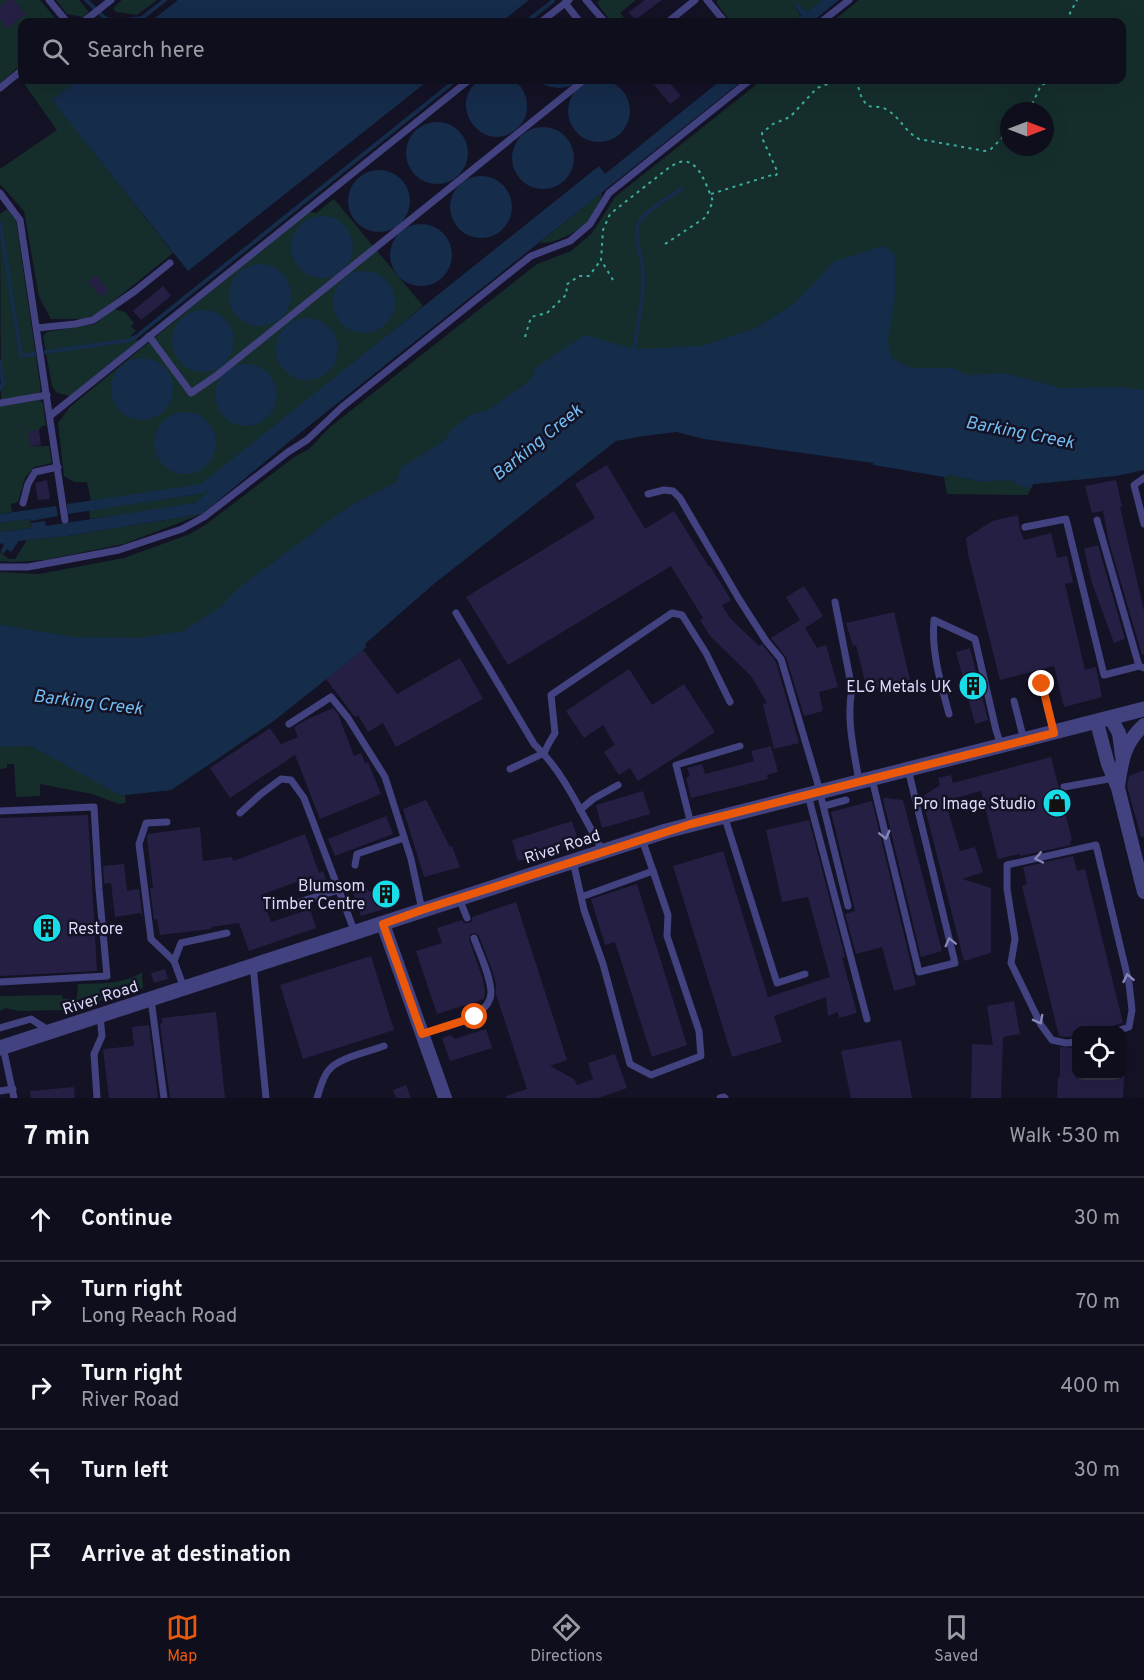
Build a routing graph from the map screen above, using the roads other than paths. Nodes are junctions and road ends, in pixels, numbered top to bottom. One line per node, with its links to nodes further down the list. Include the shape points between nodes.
1 (49, 0): 8 (lane)
2 (111, 0): 9 (lane)
3 (586, 0): 12 (lane)
4 (707, 0): 14 (lane)
5 (849, 0): 15 (lane)
6 (692, 1): 13 (lane)
7 (567, 2): 10 (lane); 11 (lane)
8 (64, 18)
9 (88, 18)
10 (546, 18)
11 (577, 18)
12 (602, 18)
13 (673, 18)
14 (722, 18)
15 (827, 18)
16 (18, 73): 20 (lane)
17 (464, 84): 24 (lane)
18 (579, 84): 24 (lane, via 191,393)
19 (745, 84): 36 (lane, via 609,193 590,224 570,241 531,256 342,407 307,440 204,517 182,529 119,550 28,567)
20 (0, 88)
21 (0, 193): 23 (lane, via 20,220)
22 (170, 263): 23 (lane, via 93,320)
23 (37, 328): 25 (lane)
24 (149, 336): 27 (lane)
25 (47, 395): 26 (lane); 27 (lane)
26 (0, 403)
27 (50, 416): 28 (lane)
28 (58, 466): 31 (lane, via 35,472); 32 (lane)
29 (1144, 478): 34 (lane, via 1134,485)
30 (648, 494): 60 (lane, via 673,491 680,498 766,641 781,659)
31 (23, 503)
32 (65, 520)
33 (1096, 520): 39 (lane)
34 (1144, 524)
35 (1025, 527): 39 (lane, via 1066,519 1104,675)
36 (0, 567)
37 (835, 602): 56 (lane, via 852,689 849,702 853,746)
38 (456, 613): 52 (lane, via 534,744)
39 (1142, 667)
40 (1042, 684): 48 (lane)
41 (1014, 701): 49 (lane)
42 (730, 702): 52 (lane, via 682,615 672,613 551,695 555,733)
43 (1144, 709): 45 (street, River Road)
44 (949, 714): 51 (lane, via 937,669 934,620 975,639)
45 (1104, 721): 48 (street, River Road); 53 (street, via 1119,733); 57 (street, via 1108,764)
46 (289, 724): 68 (lane, via 331,697 385,777)
47 (1144, 725): 53 (street)
48 (1054, 733): 49 (street, River Road)
49 (1024, 740): 51 (street, River Road)
50 (740, 746): 67 (lane, via 676,765)
51 (1001, 746): 55 (street, River Road)
52 (544, 753): 54 (lane); 62 (lane)
53 (1122, 758): 57 (street)
54 (510, 769)
55 (908, 769): 56 (street, River Road); 56 (lane, one-way to 55, via 919,972 956,963)
56 (865, 779): 60 (street, River Road)
57 (1116, 783): 59 (lane); 75 (street)
58 (618, 785): 62 (lane)
59 (1064, 787)
60 (817, 797): 61 (lane); 65 (street, River Road); 79 (lane); 93 (lane)
61 (846, 800)
62 (580, 810): 70 (lane)
63 (0, 811): 89 (lane, via 94,807 107,976)
64 (240, 813): 74 (lane, via 281,779 291,780 304,798)
65 (724, 815): 67 (street, River Road); 88 (lane, via 777,983)
66 (167, 822): 86 (lane, via 146,823 139,844 151,939)
67 (691, 824): 69 (street, River Road)
68 (404, 838): 72 (lane, via 357,854); 80 (lane)
69 (642, 839): 70 (street, River Road); 73 (lane)
70 (603, 851): 71 (street, River Road)
71 (573, 861): 76 (lane); 77 (street, River Road)
72 (355, 865)
73 (653, 871): 76 (lane); 76 (lane, via 668,915 667,936 699,1031 701,1056 651,1075 630,1064)
74 (339, 890): 78 (lane); 84 (lane)
75 (1144, 890)
76 (581, 897)
77 (459, 898): 80 (street, River Road); 81 (lane)
78 (295, 903)
79 (848, 906)
80 (422, 910): 82 (street, River Road)
81 (467, 918)
82 (383, 924): 84 (street, River Road); 97 (street)
83 (227, 933): 86 (lane, via 181,944)
84 (356, 933): 87 (street, River Road)
85 (474, 938): 97 (lane, via 489,981 488,1003 475,1017)
86 (174, 961): 90 (lane)
87 (253, 965): 90 (street, River Road); 106 (lane)
88 (806, 974)
89 (0, 982)
90 (184, 988): 91 (street, River Road)
91 (151, 999): 92 (street, River Road); 105 (lane)
92 (100, 1015): 96 (street, River Road); 104 (lane, via 102,1036 94,1054)
93 (867, 1019)
94 (0, 1028): 96 (lane, via 31,1019)
95 (1126, 1028): 98 (lane, one-way to 98, via 1131,1010 1129,983 1096,845 1007,865 1015,939 1011,963 1052,1040)
96 (50, 1032): 100 (street, River Road)
97 (422, 1034): 108 (street)
98 (1072, 1042)
99 (384, 1046): 107 (lane, via 329,1069)
100 (2, 1047): 101 (lane)
101 (13, 1089): 102 (lane); 103 (lane)
102 (0, 1091)
103 (14, 1098)
104 (97, 1098)
105 (164, 1098)
106 (266, 1098)
107 (317, 1098)
108 (445, 1098)
109 (720, 1098): 110 (lane)
110 (725, 1098)

